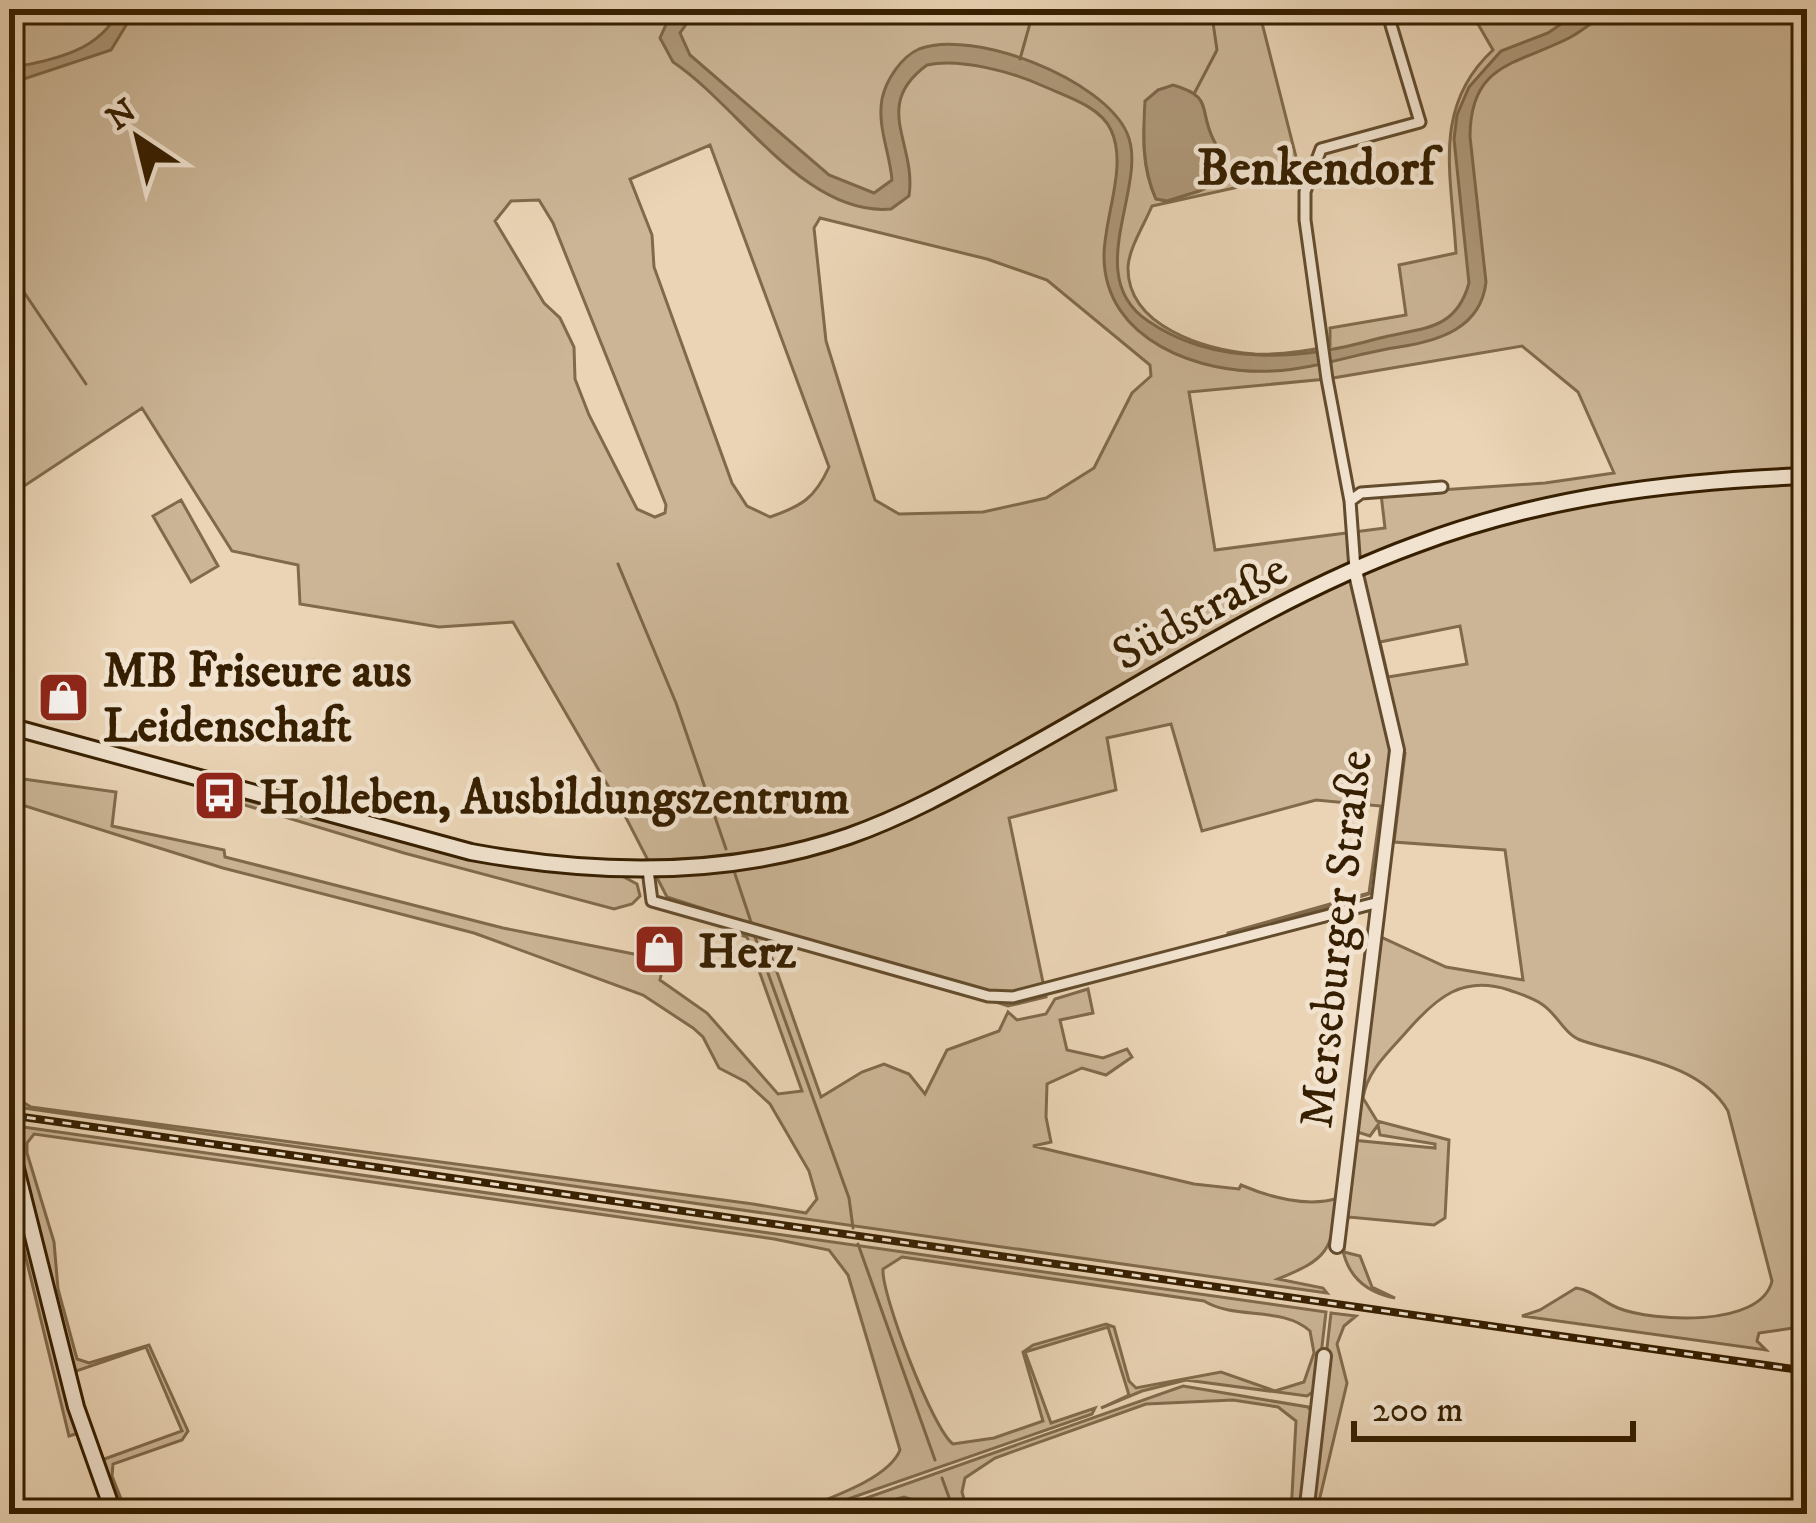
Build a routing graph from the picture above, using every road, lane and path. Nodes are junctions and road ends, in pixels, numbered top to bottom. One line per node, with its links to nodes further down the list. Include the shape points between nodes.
1 (1391, 25): 4 (street, via 1420,122 1321,149 1305,192)
2 (1807, 476): 5 (main road, Südstraße, via 1680,483 1554,502)
3 (1442, 487): 4 (street, via 1360,493)
4 (1350, 501): 5 (street)
5 (1355, 570): 7 (main road, Südstraße, via 925,805 846,837 763,857); 8 (street, Merseburger Straße, via 1397,750)
6 (9, 726): 7 (main road, Südstraße, via 471,852)
7 (648, 870): 8 (street, via 652,901 988,996 1013,997)
8 (1379, 902): 11 (street, Merseburger Straße)
9 (9, 1142): 10 (main road)
10 (14, 1176): 13 (main road, via 76,1407)
11 (1337, 1246)
12 (1324, 1356): 14 (street)
13 (114, 1514)
14 (1306, 1514)

